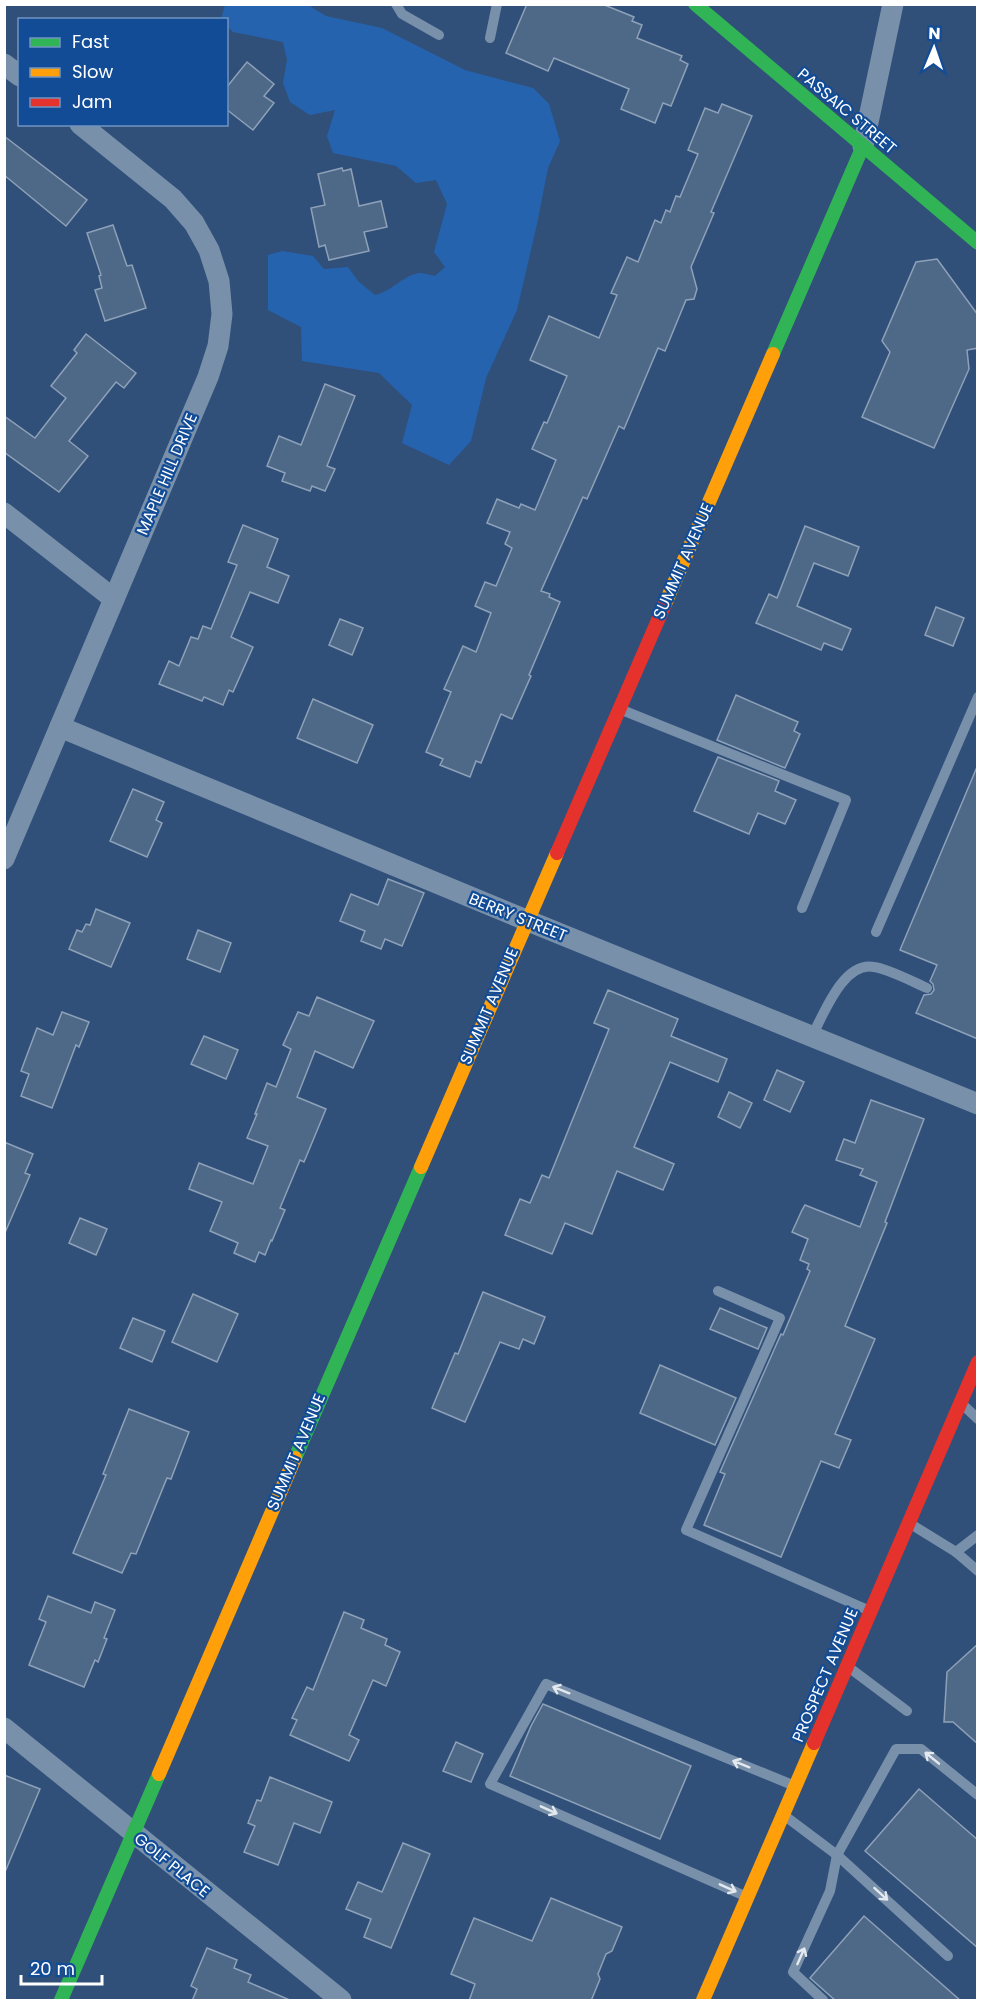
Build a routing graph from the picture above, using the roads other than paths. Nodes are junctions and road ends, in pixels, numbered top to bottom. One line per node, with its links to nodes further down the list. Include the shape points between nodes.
1 (396, 4): 5 (lane, via 402,14)
2 (497, 4): 6 (lane)
3 (695, 4): 10 (street, PASSAIC STREET)
4 (893, 4): 10 (street, SUMMIT AVENUE)
5 (439, 35)
6 (490, 38)
7 (4, 64): 8 (street)
8 (18, 74)
9 (83, 126): 13 (street, MAPLE HILL DRIVE, via 173,198 194,223 209,250 219,281 222,314 218,346 208,377)
10 (863, 146): 11 (street, PASSAIC STREET); 15 (street, SUMMIT AVENUE)
11 (978, 243)
12 (4, 513): 13 (street)
13 (114, 599): 16 (street, MAPLE HILL DRIVE)
14 (978, 697): 20 (lane)
15 (619, 709): 18 (lane, via 846,800); 19 (street, SUMMIT AVENUE)
16 (60, 727): 17 (street, MAPLE HILL DRIVE); 19 (street, BERRY STREET)
17 (4, 859)
18 (802, 908)
19 (526, 920): 22 (street, BERRY STREET); 39 (street, SUMMIT AVENUE)
20 (876, 932)
21 (927, 988): 22 (lane, via 873,966 857,969 842,982)
22 (812, 1036): 23 (street, BERRY STREET)
23 (978, 1104)
24 (718, 1292): 32 (lane, via 780,1318 686,1530)
25 (977, 1367): 26 (street, PROSPECT AVENUE)
26 (960, 1402): 27 (lane); 28 (street, PROSPECT AVENUE)
27 (978, 1419)
28 (909, 1523): 30 (lane); 32 (street, PROSPECT AVENUE)
29 (978, 1535): 30 (lane)
30 (956, 1552): 31 (lane)
31 (978, 1571)
32 (871, 1611): 33 (street, PROSPECT AVENUE)
33 (847, 1666): 34 (lane); 36 (street, PROSPECT AVENUE)
34 (907, 1711)
35 (4, 1728): 39 (street, GOLF PLACE)
36 (795, 1786): 38 (street, PROSPECT AVENUE); 41 (lane, one-way to 41, via 546,1684 490,1784)
37 (978, 1795): 40 (lane, one-way to 40, via 921,1749 896,1749)
38 (783, 1814): 40 (lane); 41 (street, PROSPECT AVENUE)
39 (132, 1833): 43 (street, SUMMIT AVENUE); 44 (street, GOLF PLACE)
40 (837, 1855): 42 (lane, one-way to 42); 46 (lane, one-way to 40, via 794,1972 830,1891)
41 (747, 1897): 45 (street, PROSPECT AVENUE)
42 (948, 1956)
43 (61, 2001)
44 (340, 2001)
45 (703, 2001)
46 (824, 2001)

